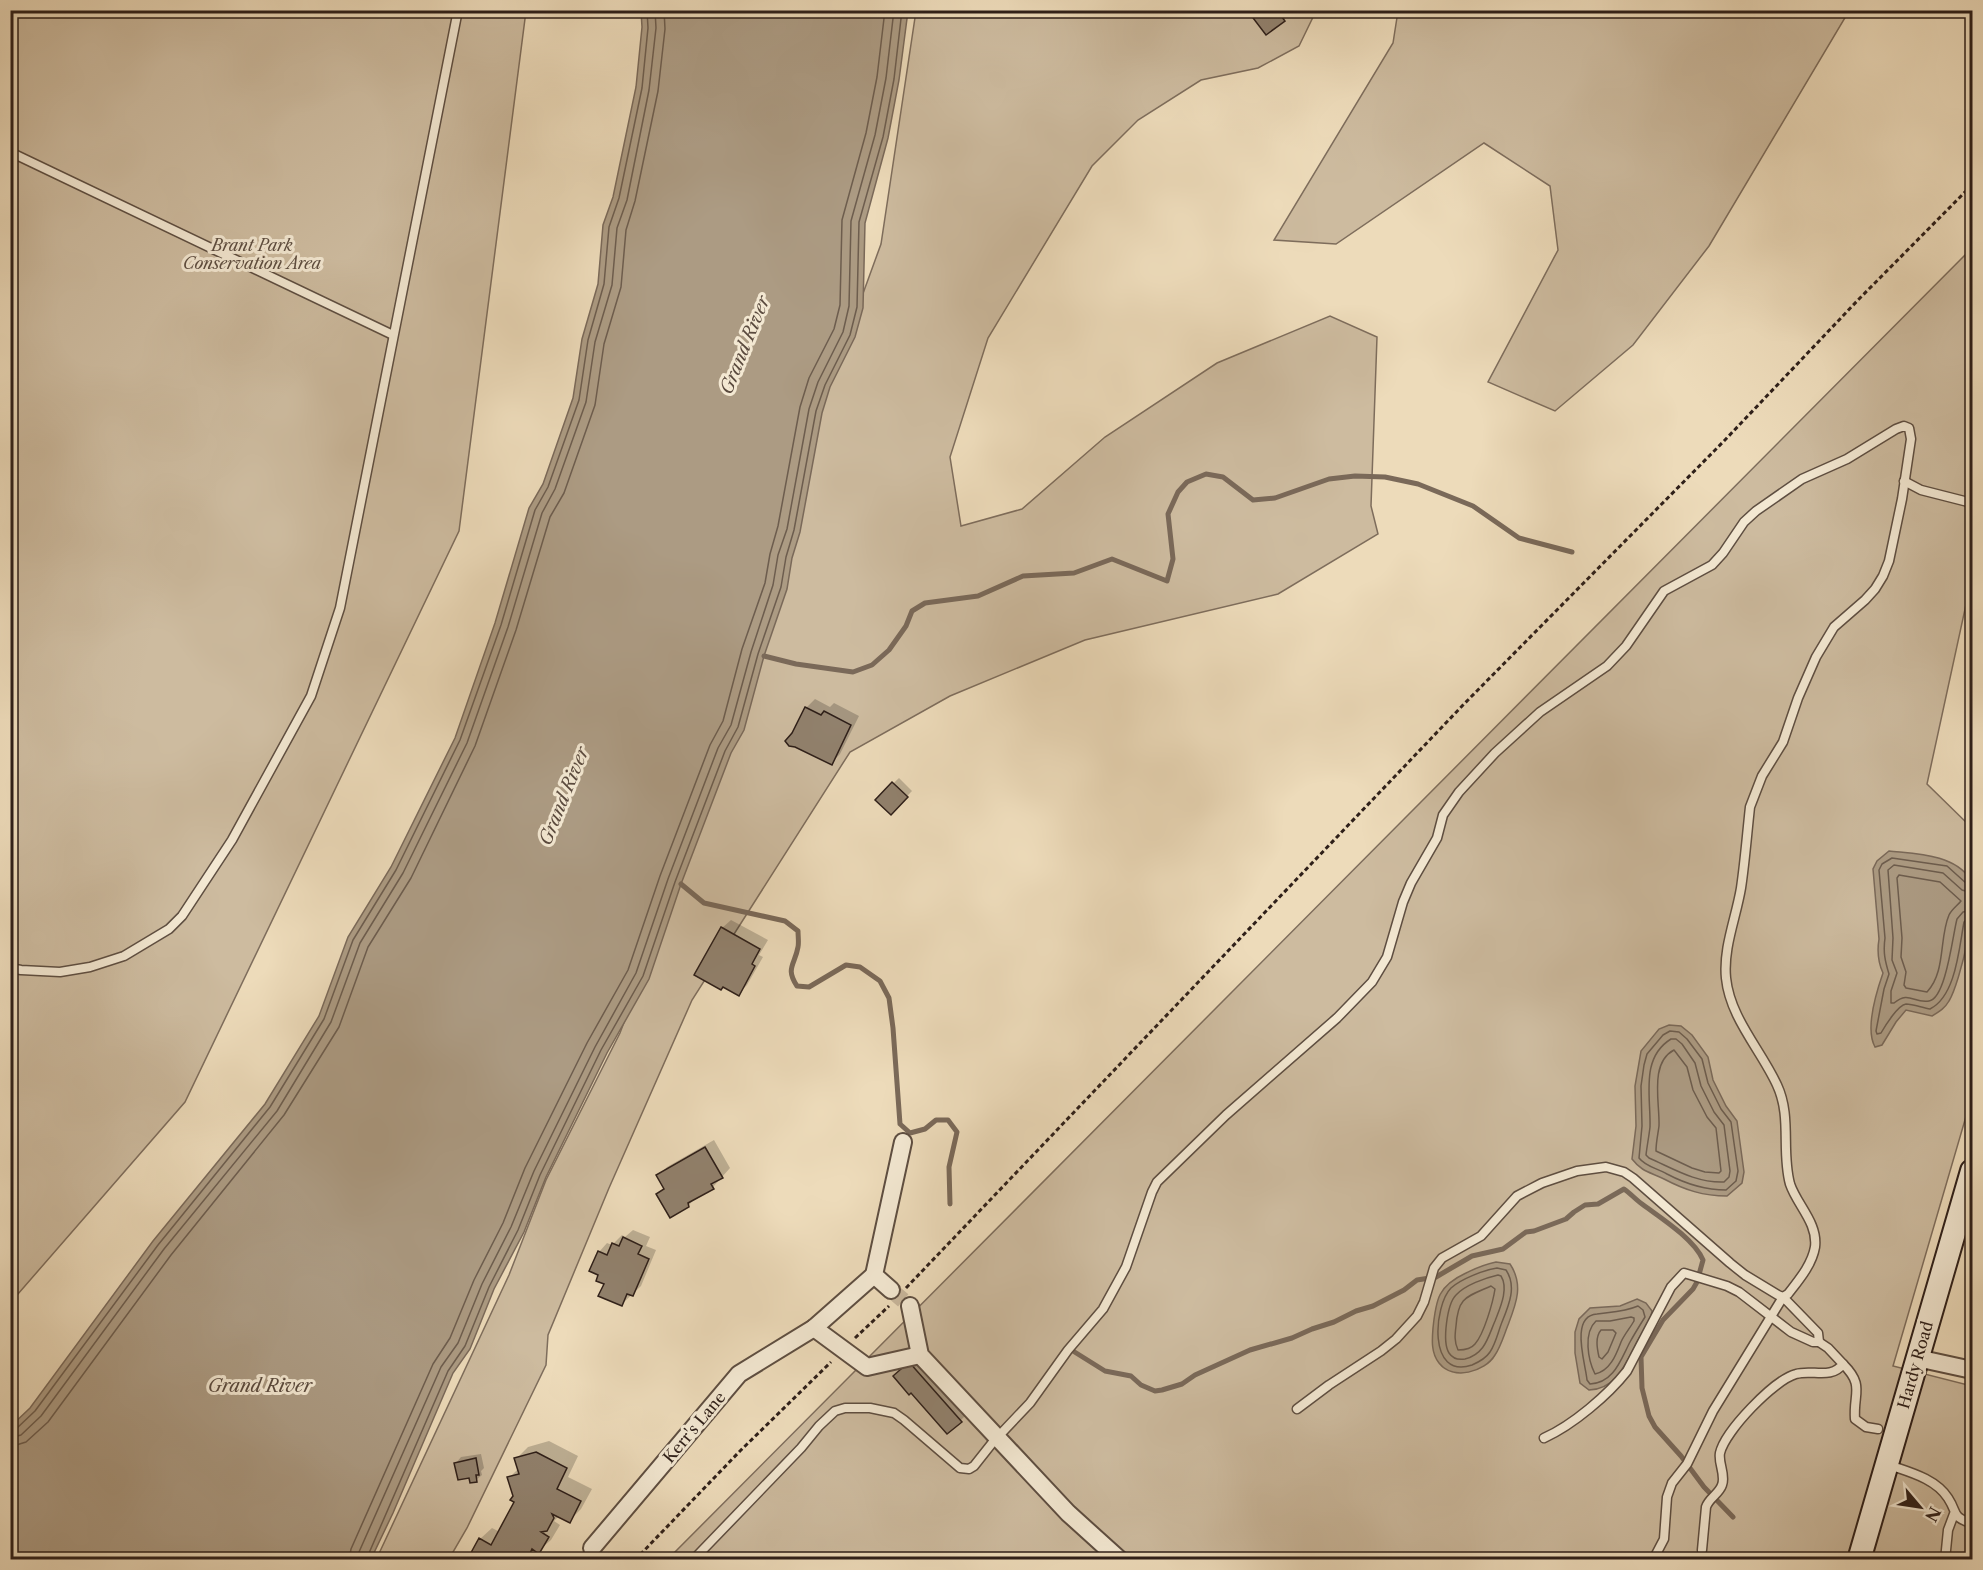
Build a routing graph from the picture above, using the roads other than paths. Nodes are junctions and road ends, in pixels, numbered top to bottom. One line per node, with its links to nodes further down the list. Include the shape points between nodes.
1 (458, 10): 3 (lane)
2 (10, 152): 3 (lane)
3 (393, 335): 6 (lane, via 340,608 312,696 232,840 182,916 169,929 124,956 60,972)
4 (1904, 481): 5 (lane, via 1921,490); 10 (lane, via 1883,576 1875,590 1834,627 1820,649 1783,742 1754,794 1741,888 1727,951 1729,992 1741,1023 1783,1099 1791,1186 1814,1235 1813,1255); 21 (lane, via 1911,439 1909,428 1904,426 1784,492 1744,522 1712,565 1664,591 1626,646 1607,666 1540,712 1481,768 1443,815 1437,838 1403,902 1380,970 1337,1018 1226,1115 1157,1182 1108,1301 1030,1403)
5 (1972, 503)
6 (10, 968)
7 (903, 1142): 9 (street)
8 (1972, 1171): 15 (main road, Hardy Road)
9 (874, 1275): 12 (street, Kerr's Lane); 14 (street, via 898,1299)
10 (1783, 1297): 11 (lane); 13 (lane, via 1818,1333); 18 (lane, via 1745,1275 1624,1172 1606,1167 1577,1171 1518,1196 1481,1236 1442,1258 1434,1268 1417,1316 1407,1327 1381,1351)
11 (1772, 1317): 13 (lane, via 1798,1335); 20 (lane, via 1727,1286 1684,1273 1671,1287 1618,1382 1568,1425); 29 (lane, via 1672,1483 1664,1539)
12 (814, 1328): 14 (street, via 867,1367); 25 (street, Kerr's Lane, via 738,1374)
13 (1820, 1342): 16 (lane)
14 (920, 1355): 21 (street)
15 (1917, 1358): 17 (street); 30 (main road, Hardy Road)
16 (1844, 1364): 19 (lane, via 1854,1376 1858,1390 1856,1419 1866,1427); 26 (lane, via 1830,1373 1805,1372 1789,1377 1755,1403 1728,1434 1720,1456 1722,1485 1706,1507)
17 (1972, 1370)
18 (1297, 1409)
19 (1878, 1429)
20 (1544, 1438)
21 (997, 1439): 27 (lane, via 974,1466 964,1470 894,1413 870,1408 835,1411); 28 (street)
22 (1898, 1468): 23 (lane, via 1938,1487 1948,1497)
23 (1954, 1514): 24 (lane); 31 (lane, via 1948,1530)
24 (1972, 1524)
25 (592, 1548)
26 (1701, 1550)
27 (693, 1560)
28 (1120, 1560)
29 (1653, 1560)
30 (1859, 1560)
31 (1946, 1560)

